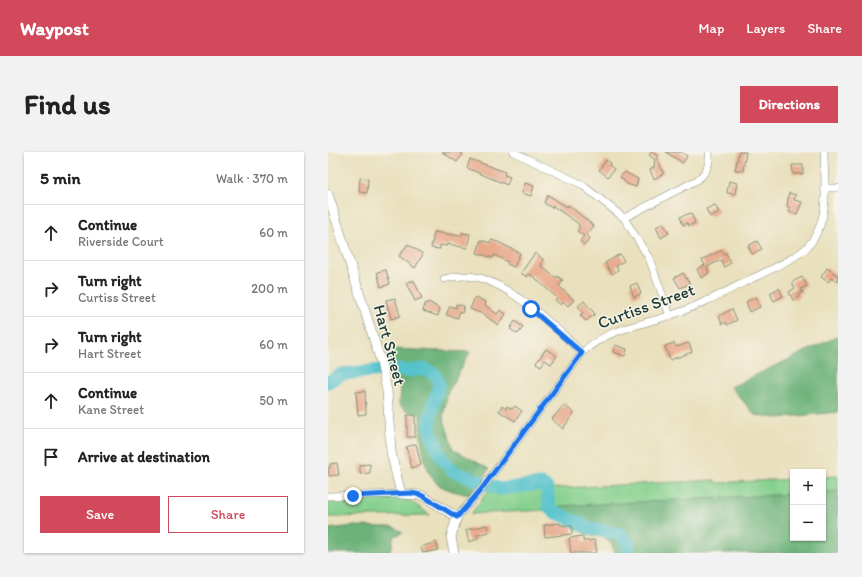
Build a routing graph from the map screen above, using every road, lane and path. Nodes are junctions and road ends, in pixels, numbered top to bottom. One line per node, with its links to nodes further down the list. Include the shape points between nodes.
1 (513, 152): 8 (street, via 582,184)
2 (709, 152): 8 (street, via 709,166 704,175)
3 (824, 152): 4 (street, Curtiss Street)
4 (824, 188): 5 (street); 10 (street, Curtiss Street, via 819,230 805,249 767,271)
5 (838, 188)
6 (328, 194): 7 (street, Hart Street)
7 (332, 214): 12 (street, Hart Street, via 385,378 391,452)
8 (624, 218): 10 (street, via 649,258)
9 (444, 278): 11 (street, via 464,275 486,280 511,293)
10 (670, 316): 11 (street, Curtiss Street, via 608,334 590,344)
11 (582, 353): 14 (street, Curtiss Street, via 480,491)
12 (401, 494): 13 (street); 14 (street, via 421,495)
13 (328, 496)
14 (457, 517): 15 (street, Curtiss Street, via 452,537)
15 (454, 553)

